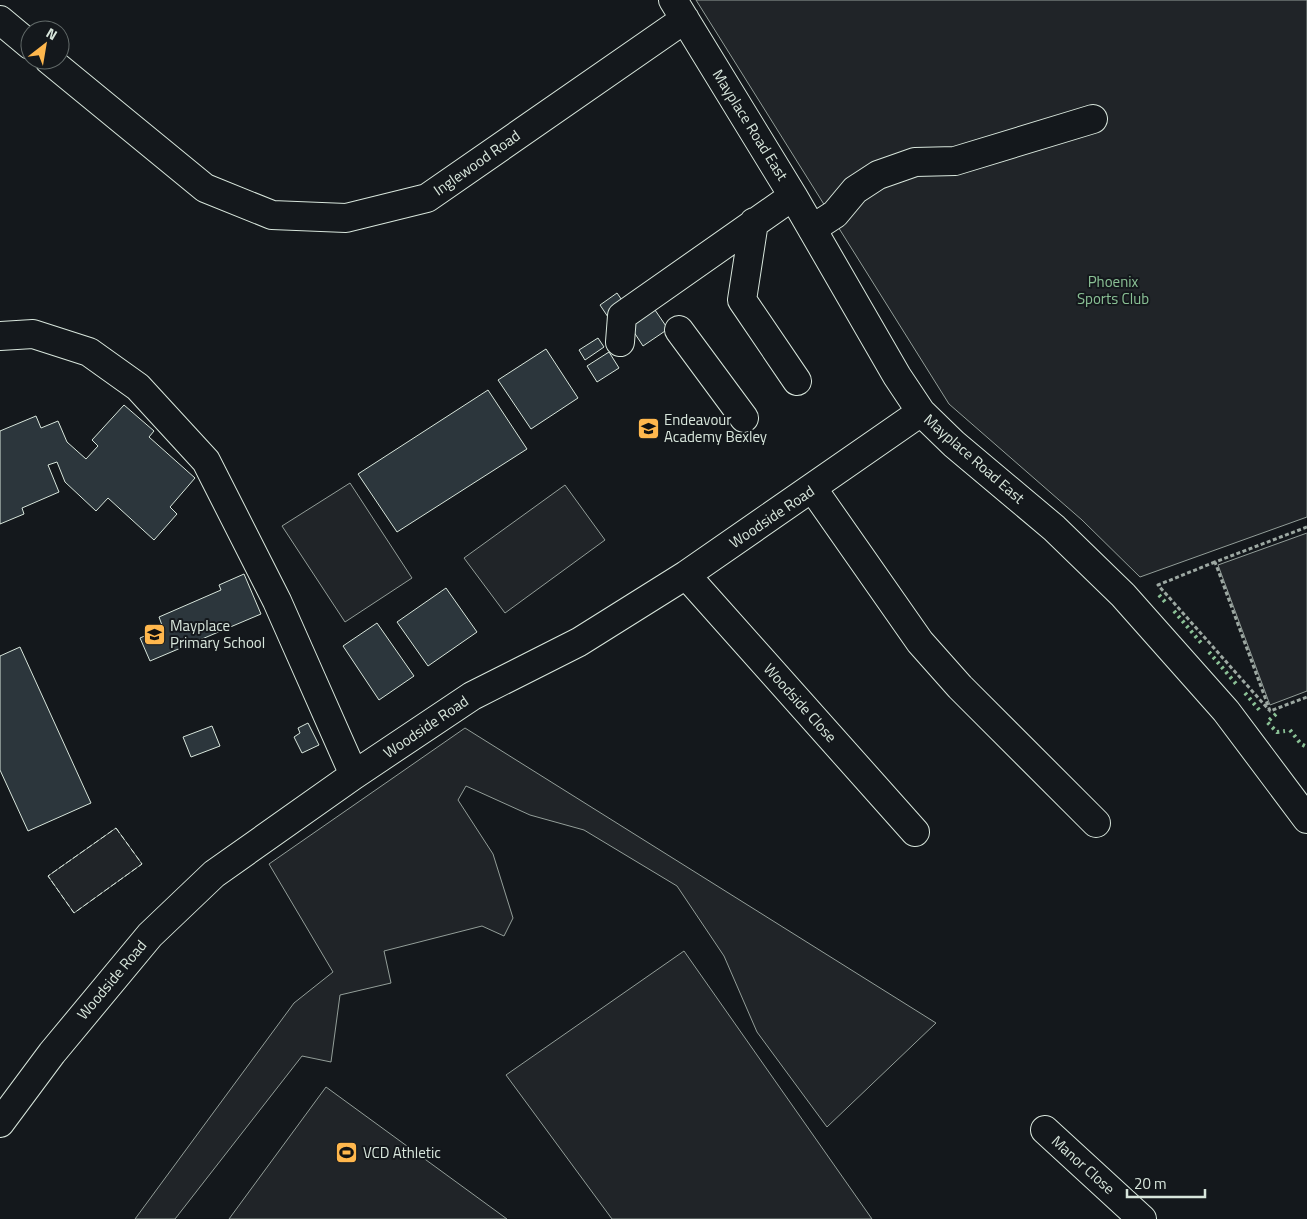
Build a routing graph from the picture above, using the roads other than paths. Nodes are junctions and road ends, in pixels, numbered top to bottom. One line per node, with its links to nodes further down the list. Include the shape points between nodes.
1 (679, 10): 4 (street, Inglewood Road, via 427,198 346,218 272,215 205,188); 6 (street, Mayplace Road East)
2 (0, 20): 3 (street)
3 (20, 37)
4 (61, 70)
5 (1093, 119): 8 (street, via 955,161 915,162 878,175 855,190 836,214)
6 (793, 196): 7 (street); 8 (street, Mayplace Road East)
7 (754, 222): 11 (street, via 622,316); 12 (street, via 742,300)
8 (812, 229): 13 (street, Mayplace Road East)
9 (679, 330): 14 (street)
10 (0, 336): 17 (street, via 33,334 89,352 138,387 206,461 277,601)
11 (620, 342)
12 (797, 381)
13 (921, 412): 15 (street, Woodside Road); 18 (street, Mayplace Road East, via 1054,528 1122,595 1226,711)
14 (744, 418)
15 (812, 489): 16 (street, Woodside Road); 19 (street, via 920,642 960,687)
16 (686, 575): 17 (street, Woodside Road, via 579,642 472,696); 20 (street, Woodside Close)
17 (354, 775): 21 (street, Woodside Road, via 214,874 150,935 52,1053)
18 (1307, 819)
19 (1096, 823)
20 (914, 832)
21 (0, 1123)
22 (1045, 1130): 23 (street, Manor Close)
23 (1142, 1219)

